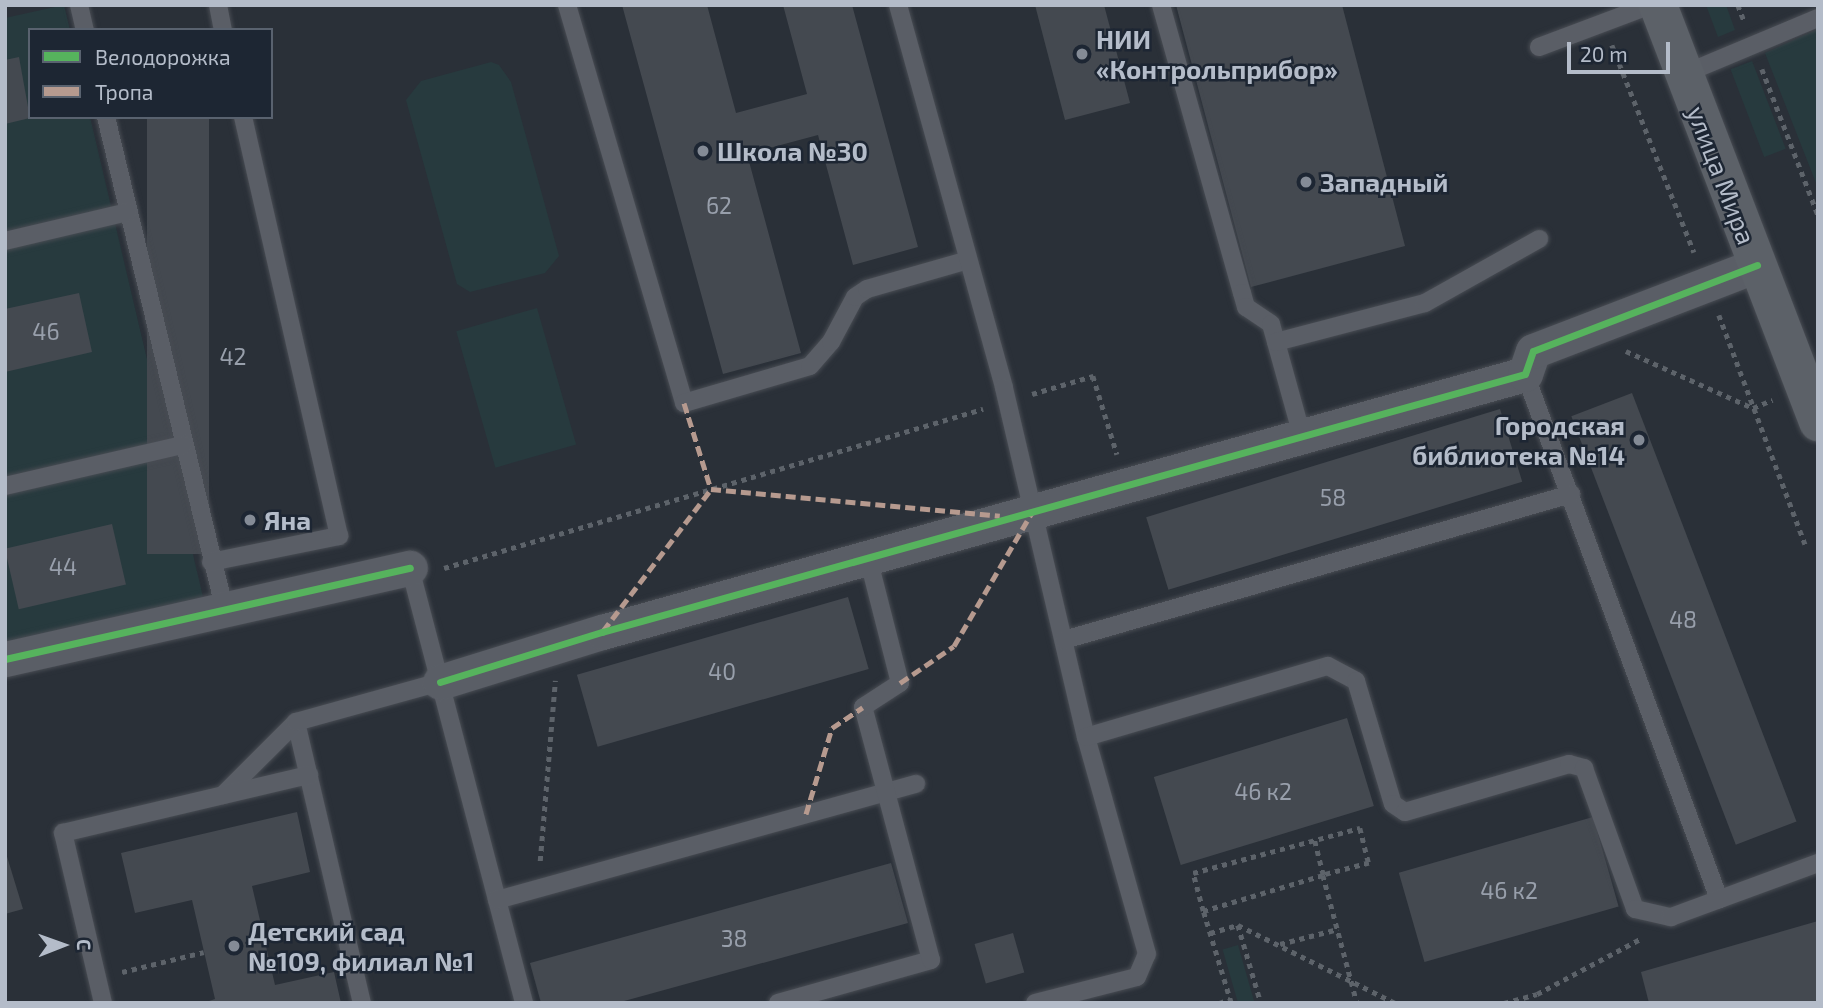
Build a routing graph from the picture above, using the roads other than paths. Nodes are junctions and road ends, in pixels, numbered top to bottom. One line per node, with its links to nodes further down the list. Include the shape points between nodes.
1 (79, 5): 9 (lane)
2 (218, 5): 10 (lane)
3 (567, 5): 18 (lane, via 684,402 810,366 831,342 855,297 867,289)
4 (898, 5): 18 (lane)
5 (1161, 5): 20 (lane, via 1244,300 1271,324)
6 (1651, 5): 11 (lane)
7 (1658, 5): 12 (main road, улица Мира)
8 (1818, 18): 12 (lane)
9 (85, 28)
10 (223, 28)
11 (1539, 47)
12 (1684, 74): 19 (main road, улица Мира)
13 (106, 119): 15 (lane)
14 (243, 119): 29 (lane, via 339,536)
15 (128, 212): 17 (lane); 24 (lane)
16 (1539, 239): 20 (lane, via 1425,303)
17 (5, 241)
18 (968, 260): 27 (lane)
19 (1757, 265): 21 (street, via 1533,351); 22 (main road, улица Мира)
20 (1276, 342): 23 (lane)
21 (1525, 374): 23 (street); 26 (lane)
22 (1818, 422)
23 (1303, 436): 27 (street)
24 (183, 445): 25 (lane); 29 (lane)
25 (5, 485)
26 (1571, 494): 32 (lane); 42 (lane)
27 (1033, 511): 28 (street); 32 (lane)
28 (868, 557): 34 (street); 39 (lane, via 900,683 863,707)
29 (211, 562): 31 (lane)
30 (410, 568): 31 (street); 34 (lane)
31 (224, 607): 33 (street)
32 (1064, 640): 36 (lane)
33 (5, 659)
34 (440, 682): 35 (lane); 43 (lane)
35 (296, 722): 37 (lane); 40 (lane)
36 (1086, 737): 42 (lane, via 1328,666 1339,667 1356,681 1398,808 1411,813 1576,765 1591,774 1635,909 1671,917); 48 (lane, via 1147,954 1137,977)
37 (309, 775): 40 (lane); 45 (lane)
38 (916, 784): 39 (lane)
39 (885, 793): 43 (lane); 47 (lane, via 931,960)
40 (223, 795): 44 (lane, via 63,833)
41 (1818, 863): 42 (lane)
42 (1719, 899)
43 (497, 900): 46 (lane)
44 (103, 1003)
45 (362, 1003)
46 (524, 1003)
47 (778, 1003)
48 (1035, 1003)

